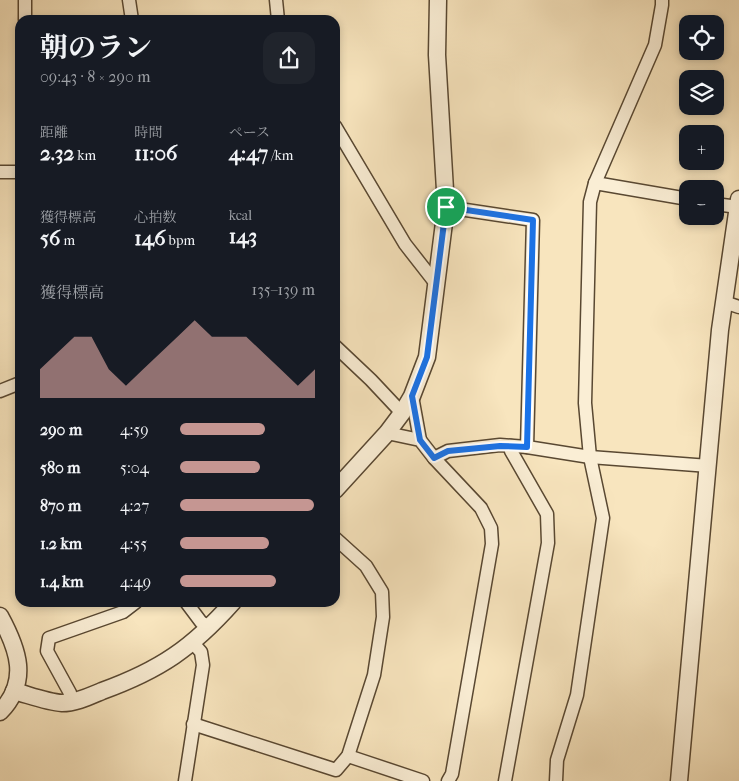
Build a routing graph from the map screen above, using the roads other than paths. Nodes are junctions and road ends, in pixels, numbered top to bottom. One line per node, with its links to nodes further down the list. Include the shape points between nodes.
1 (24, 0): 6 (street)
2 (128, 0): 7 (street)
3 (276, 0): 8 (street)
4 (438, 0): 16 (street)
5 (662, 0): 12 (street, via 655,45)
6 (25, 15)
7 (131, 15)
8 (278, 15)
9 (340, 134): 17 (street, via 405,244)
10 (0, 172): 11 (street)
11 (15, 172)
12 (595, 183): 13 (street); 28 (street, via 590,202 586,394)
13 (679, 197)
14 (738, 203): 15 (street); 18 (street)
15 (724, 204)
16 (446, 207): 17 (street); 27 (street, via 533,220)
17 (437, 285): 22 (street, via 427,357)
18 (732, 305): 30 (street, via 720,330)
19 (340, 351): 23 (street)
20 (15, 385): 21 (street)
21 (0, 391)
22 (412, 396): 23 (street); 25 (street)
23 (402, 413): 24 (street)
24 (387, 433): 25 (street); 31 (street)
25 (420, 440): 29 (street)
26 (511, 446): 27 (street); 29 (street, via 448,451); 48 (street, via 547,514 548,543)
27 (527, 447): 28 (street)
28 (590, 457): 30 (street); 49 (street, via 603,518 601,541 577,695 557,760)
29 (434, 458): 47 (street, via 481,508 491,528 492,544 452,774)
30 (708, 466): 50 (street)
31 (340, 485)
32 (340, 543): 43 (street, via 366,566 382,592 383,617 374,674)
33 (129, 607): 40 (street, via 50,638 47,650)
34 (190, 607): 37 (street)
35 (229, 607): 37 (street)
36 (0, 616): 39 (street, via 17,652 19,677)
37 (210, 628): 38 (street)
38 (193, 643): 40 (street, via 164,664 129,682); 42 (street, via 201,652 203,665)
39 (14, 691): 40 (street, via 61,703); 41 (street)
40 (72, 701)
41 (0, 712)
42 (194, 724): 44 (street); 45 (street)
43 (348, 756): 44 (street); 46 (street)
44 (334, 776)
45 (188, 780)
46 (423, 781)
47 (448, 781)
48 (505, 781)
49 (556, 781)
50 (679, 781)

